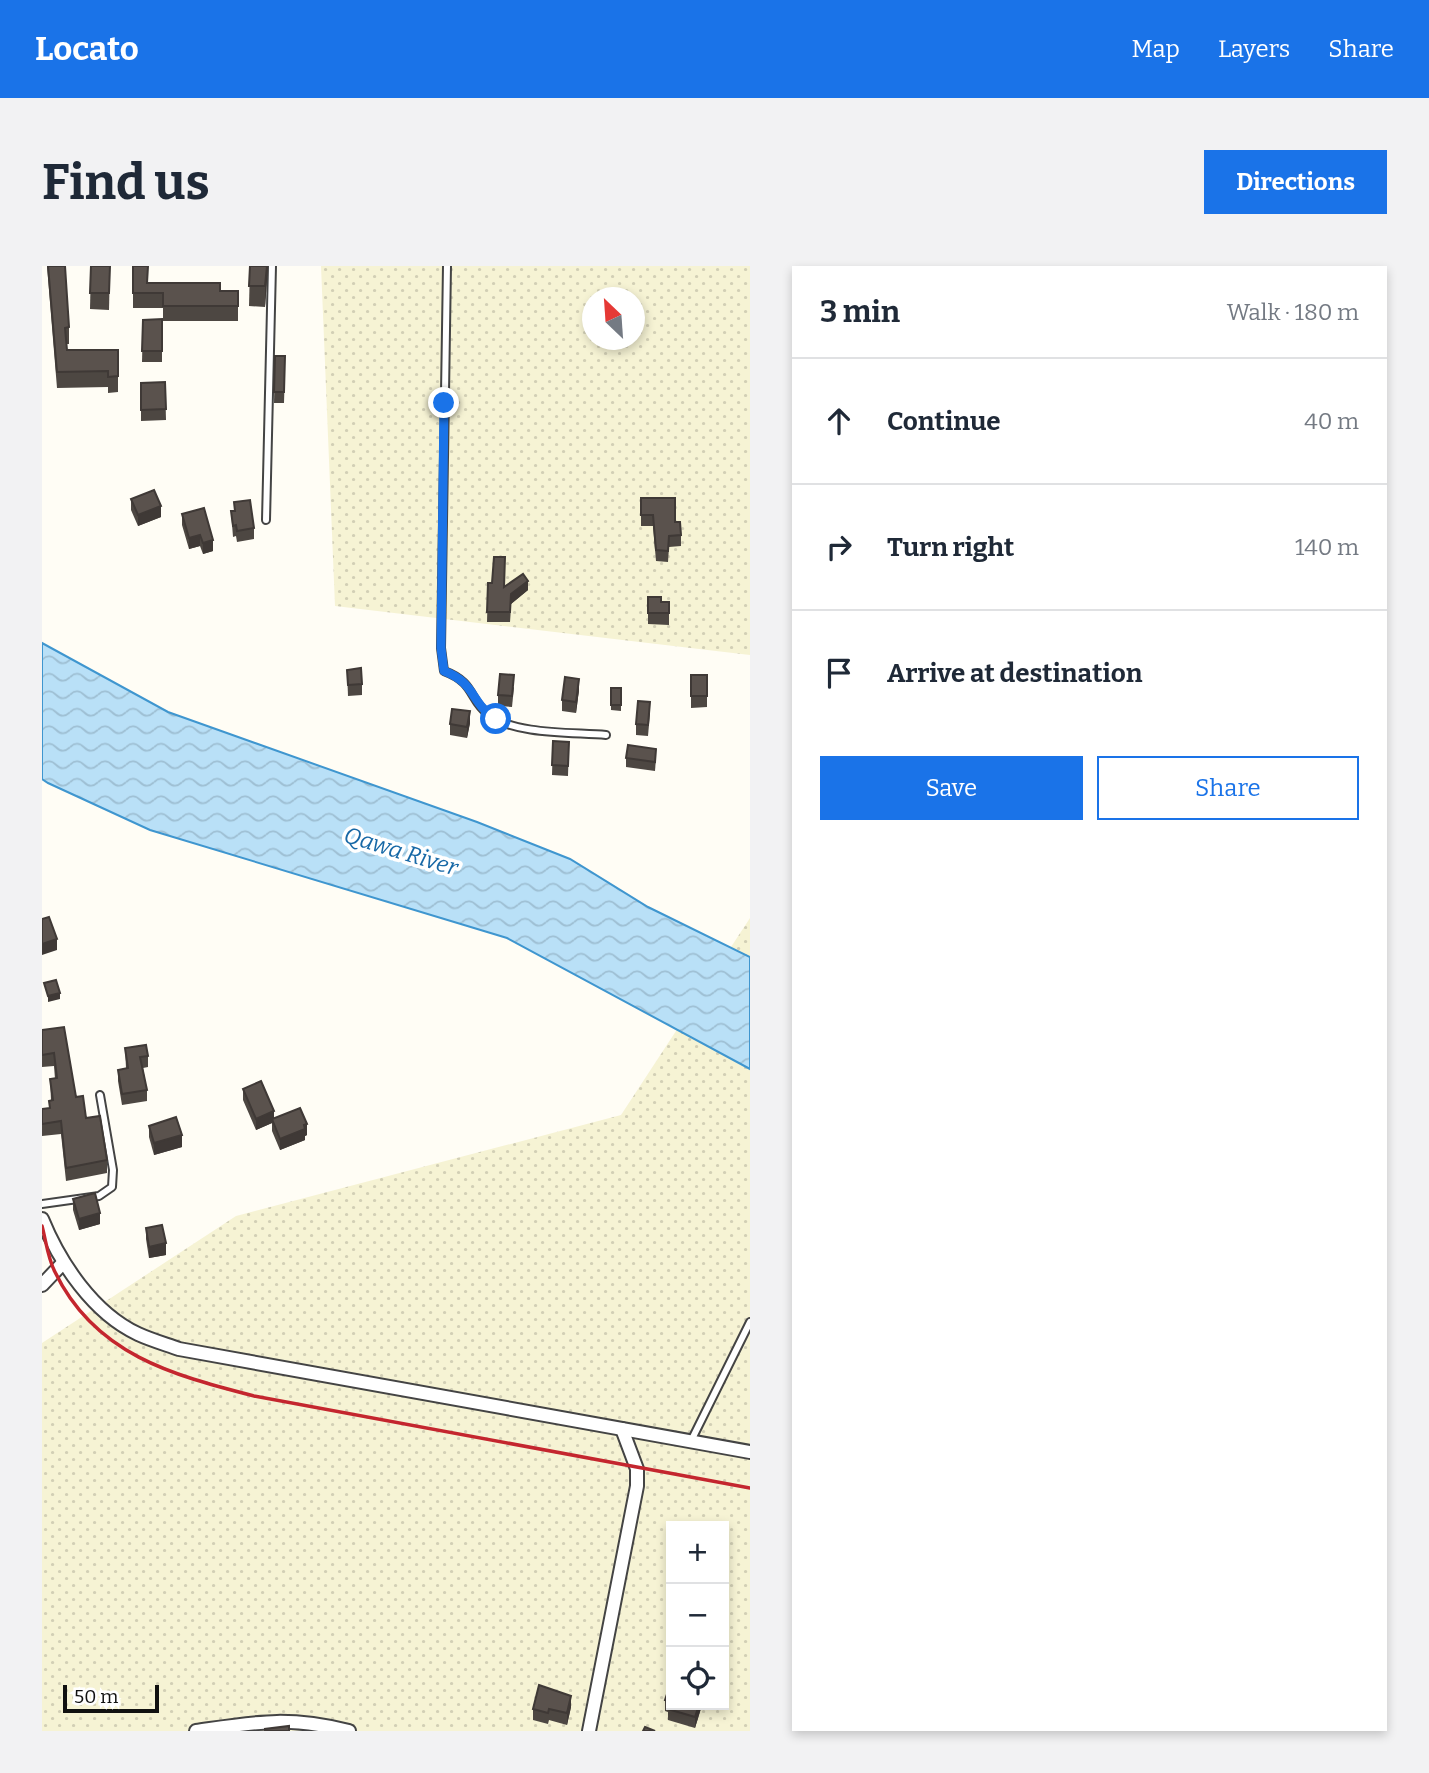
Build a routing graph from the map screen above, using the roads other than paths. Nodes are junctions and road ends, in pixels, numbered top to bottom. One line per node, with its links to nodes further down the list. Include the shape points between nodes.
1 (272, 266): 3 (lane)
2 (447, 266): 4 (lane, via 444,671 470,685 486,713 496,719 540,731)
3 (266, 520)
4 (606, 735)
5 (100, 1095): 6 (lane, via 112,1187 99,1196)
6 (42, 1204)
7 (42, 1219): 8 (street)
8 (63, 1263): 9 (street); 11 (street, via 106,1312 136,1333 179,1349)
9 (42, 1285)
10 (750, 1322): 12 (lane)
11 (622, 1429): 12 (street); 16 (street, via 637,1469 637,1486)
12 (691, 1441): 13 (street)
13 (750, 1452)
14 (196, 1731): 15 (street, via 271,1720)
15 (349, 1731)
16 (589, 1731)

